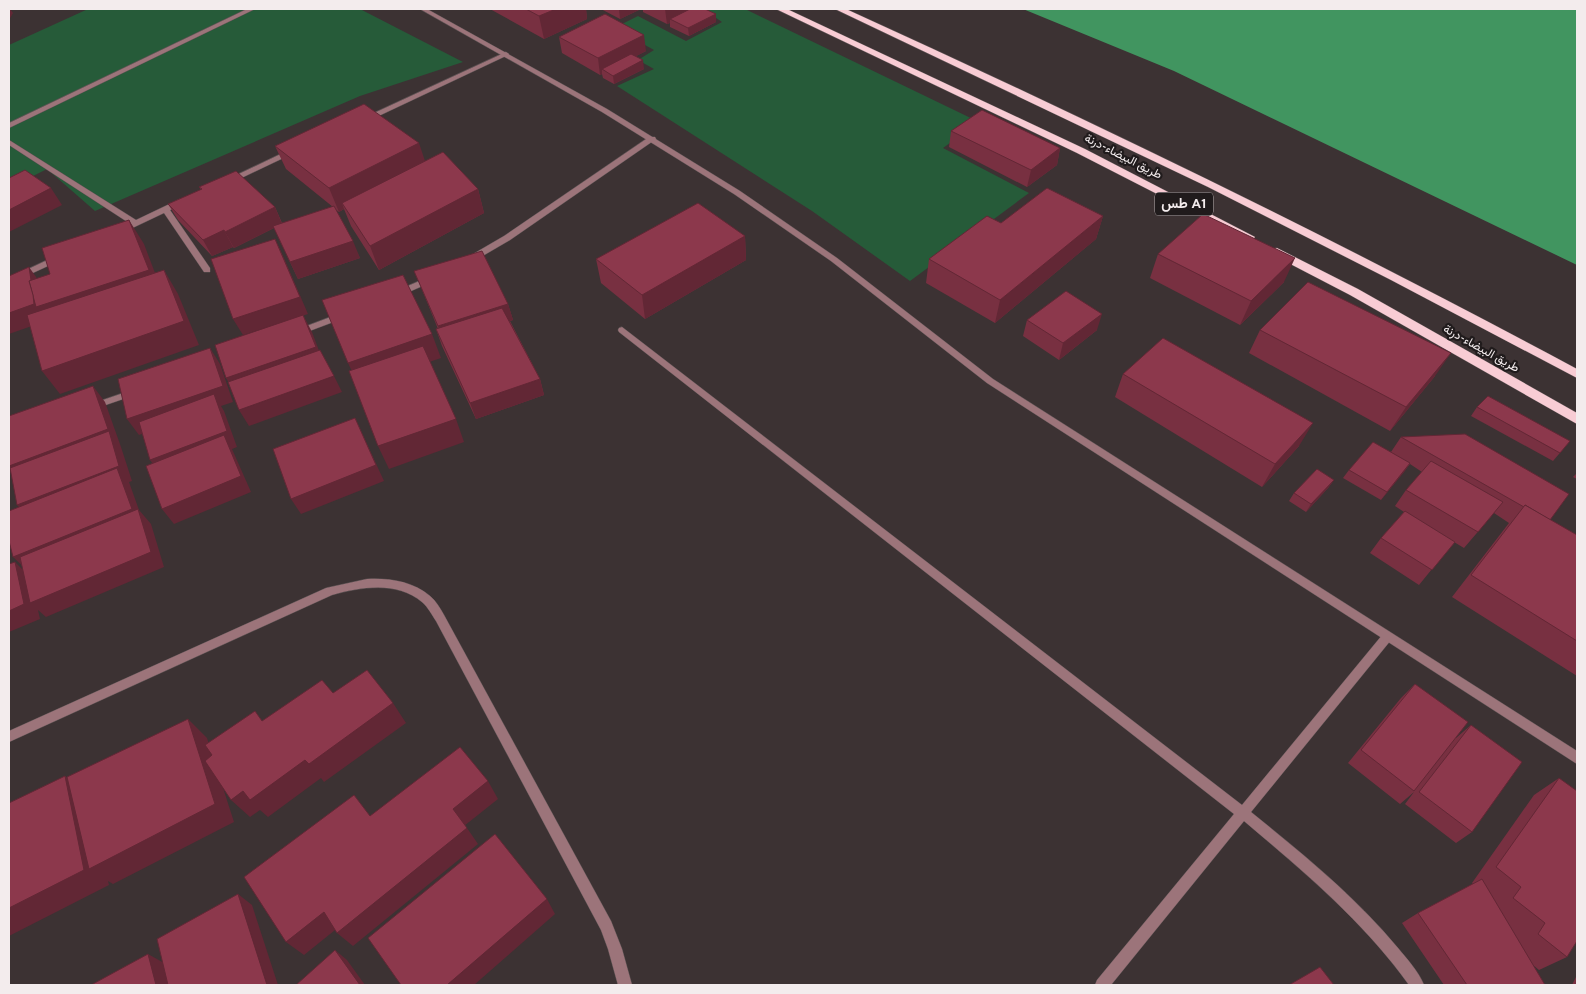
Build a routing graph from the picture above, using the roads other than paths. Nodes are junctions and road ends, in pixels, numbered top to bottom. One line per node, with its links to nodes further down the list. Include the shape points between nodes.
1 (252, 9): 7 (street)
2 (423, 9): 5 (street)
3 (780, 9): 30 (highway, طريق البيضاء-درنة / طس A1, via 1081,152 1265,246 1354,292)
4 (839, 9): 27 (highway, طريق البيضاء-درنة / طس A1, via 1116,136 1486,324)
5 (506, 54): 6 (street); 8 (street)
6 (353, 124)
7 (9, 126)
8 (652, 139): 19 (street, via 506,238); 31 (street, via 814,245 990,381)
9 (9, 142): 10 (street)
10 (18, 148): 12 (street); 16 (street)
11 (300, 148): 13 (street)
12 (9, 152)
13 (219, 185)
14 (192, 197): 15 (street)
15 (165, 209): 16 (street); 20 (street)
16 (135, 223): 17 (street)
17 (117, 232)
18 (63, 256): 22 (street)
19 (459, 265)
20 (207, 270)
21 (442, 273): 23 (street)
22 (9, 281)
23 (392, 296)
24 (350, 313): 26 (street)
25 (622, 330): 34 (street)
26 (285, 337)
27 (1577, 374)
28 (147, 387): 29 (street)
29 (82, 410)
30 (1577, 419)
31 (1388, 637): 33 (street); 34 (street)
32 (9, 737): 35 (street, via 330,591 356,583 383,582 408,588 427,600 440,618 606,926)
33 (1577, 758)
34 (1243, 813): 36 (street); 37 (street, via 1367,922)
35 (625, 985)
36 (1102, 985)
37 (1417, 985)

